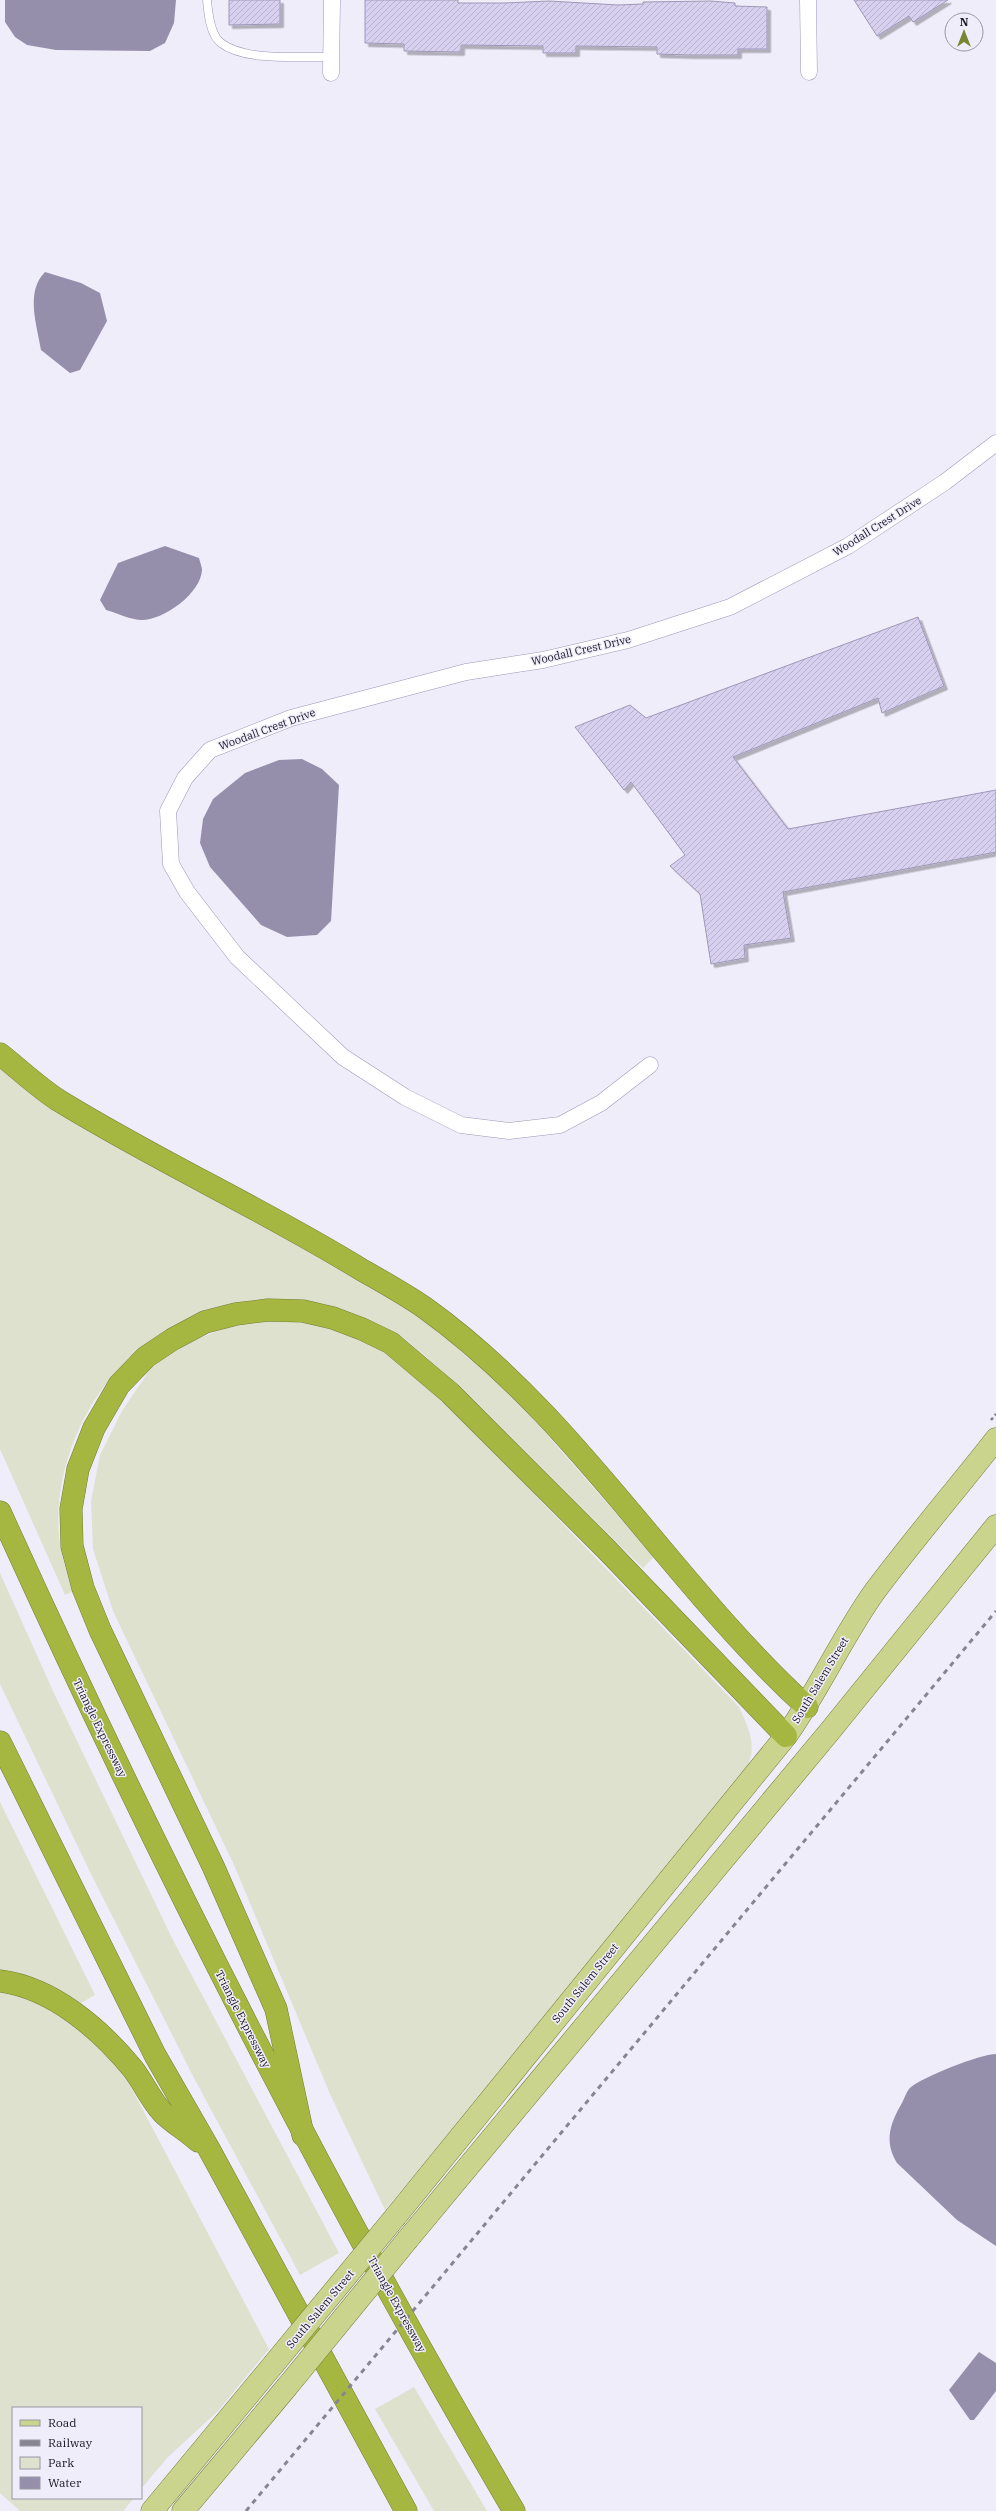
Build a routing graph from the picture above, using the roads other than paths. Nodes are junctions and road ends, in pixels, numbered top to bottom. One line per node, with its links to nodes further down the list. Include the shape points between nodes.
1 (208, 0): 4 (lane, via 212,28 220,42 245,55)
2 (332, 0): 4 (street)
3 (808, 0): 5 (street)
4 (331, 56): 6 (street)
5 (809, 72)
6 (331, 73)
7 (996, 443): 9 (street, Woodall Crest Drive, via 945,482 848,546 730,607 628,640 543,660 466,672 292,718 210,750 186,778 168,811 172,864 187,892 242,962 343,1057 405,1097 461,1125 509,1131 560,1125 601,1103)
8 (0, 1054): 13 (highway, via 56,1098 190,1175 326,1248 424,1308 504,1371 565,1437 758,1659)
9 (650, 1065)
10 (996, 1439): 13 (main road, South Salem Street, via 875,1592 828,1665)
11 (0, 1512): 19 (highway, Triangle Expressway, via 66,1658 185,1904)
12 (996, 1526): 14 (main road)
13 (806, 1707): 14 (main road); 15 (main road, South Salem Street)
14 (830, 1731): 17 (main road)
15 (786, 1736): 17 (main road); 19 (highway, via 611,1554 450,1393 391,1343 362,1328 333,1318 303,1311 268,1310 236,1314 205,1322 146,1357 119,1385 94,1428 86,1448 78,1469 72,1509 72,1546 83,1588 100,1630 213,1866 276,2009); 21 (main road, South Salem Street, bridge, via 396,2216)
16 (0, 1742): 20 (highway, via 154,2055)
17 (809, 1756): 22 (main road, bridge)
18 (0, 1981): 20 (highway, via 40,1992 74,2013 133,2069 162,2112)
19 (303, 2135): 24 (highway, Triangle Expressway)
20 (209, 2149): 23 (highway)
21 (152, 2511)
22 (183, 2511)
23 (406, 2511)
24 (514, 2511)

